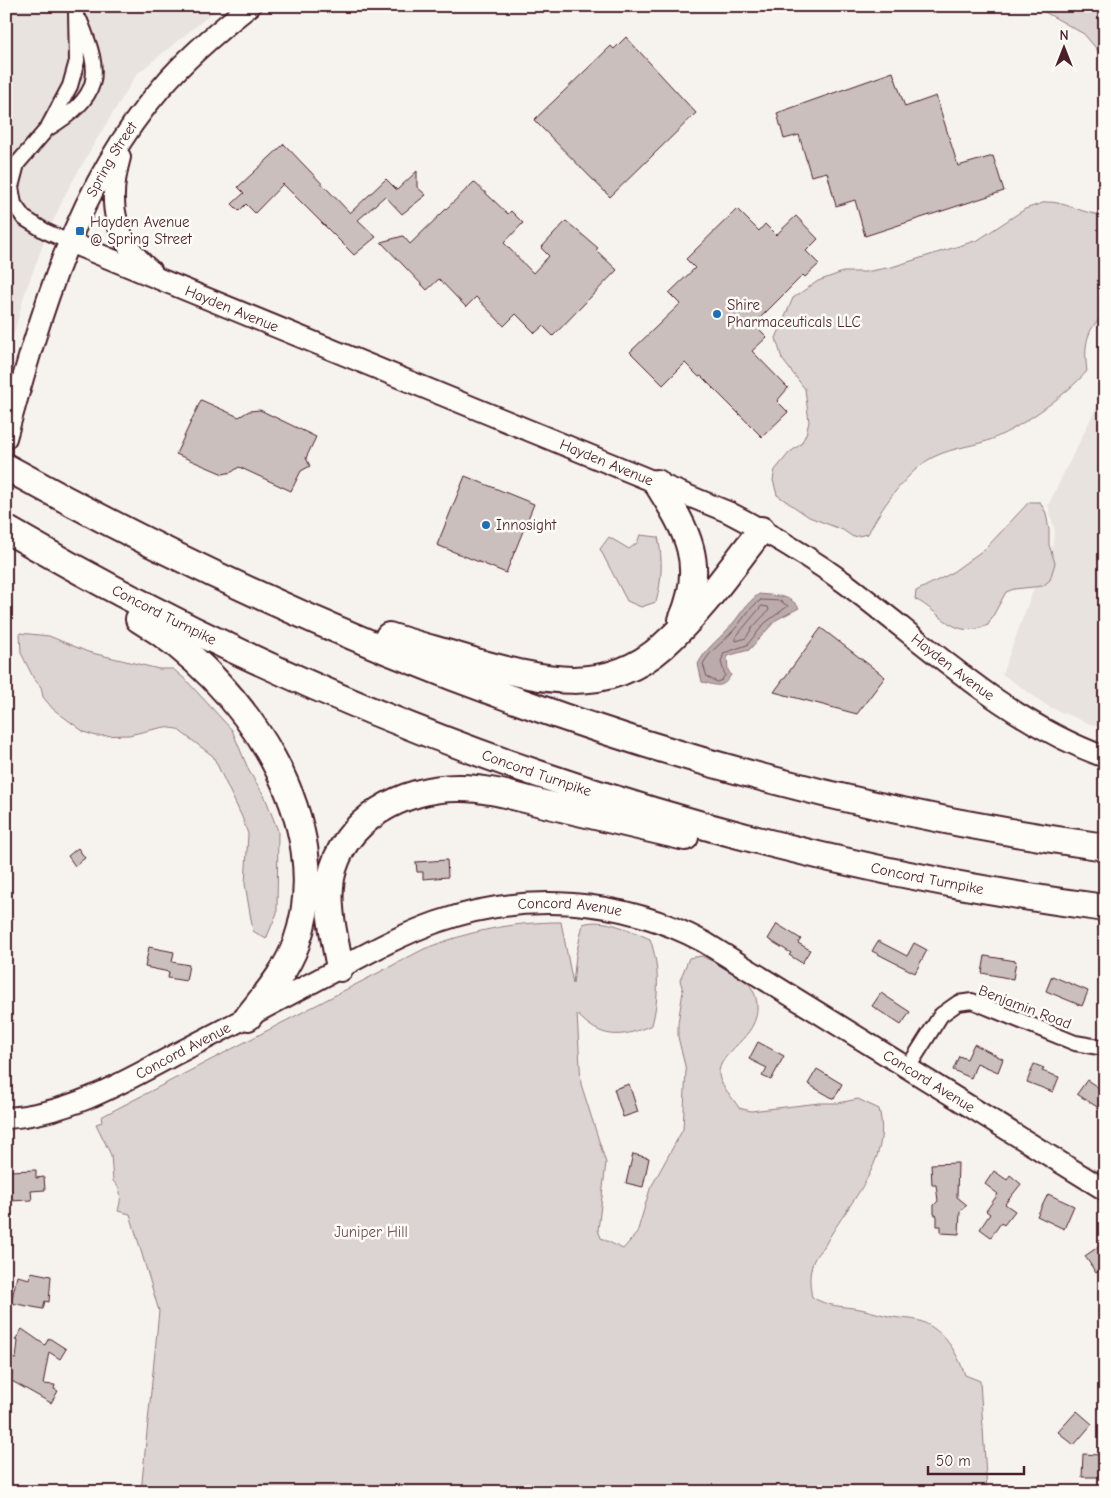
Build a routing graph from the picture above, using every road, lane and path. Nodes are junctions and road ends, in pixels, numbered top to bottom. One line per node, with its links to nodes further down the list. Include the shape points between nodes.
1 (250, 6): 4 (main road, Spring Street, via 177,71 147,105)
2 (75, 9): 3 (street, via 78,49 74,74); 3 (street, via 93,51 92,82 89,93 77,109)
3 (47, 129): 5 (street, via 17,164 12,181 12,199 24,218)
4 (126, 136): 5 (main road, Spring Street); 6 (main road, via 114,185 116,219 136,256)
5 (69, 242): 6 (main road, Hayden Avenue); 7 (main road, Spring Street, via 40,322)
6 (166, 281): 9 (main road, Hayden Avenue)
7 (9, 430)
8 (6, 467): 13 (highway, via 163,550)
9 (657, 482): 11 (main road, Hayden Avenue, via 716,506); 14 (highway, via 683,526 693,558 691,594)
10 (6, 529): 12 (highway, Concord Turnpike)
11 (761, 530): 14 (highway, via 693,616); 15 (main road, Hayden Avenue, via 844,583 1010,709 1064,739)
12 (74, 568): 17 (highway, Concord Turnpike, via 258,660 438,737 589,791); 20 (highway, via 128,613 179,645 215,679 254,728 289,795 305,850 307,887 304,916 286,966)
13 (305, 617): 14 (highway, via 374,632 530,676 568,681 605,676 627,668 657,650); 16 (highway, via 505,697 725,768 907,812)
14 (678, 630)
15 (1105, 756)
16 (1105, 847)
17 (800, 850): 18 (highway, Concord Turnpike, via 951,883); 19 (highway, via 731,848 483,790 449,788 421,792 396,801 367,819 350,836 338,856 330,894)
18 (1105, 908)
19 (340, 968): 20 (main road, Concord Avenue); 22 (main road, Concord Avenue, via 423,928 474,911 541,902 602,907 652,919 704,942)
20 (248, 1017): 23 (main road, Concord Avenue, via 82,1102 48,1113)
21 (1105, 1048): 22 (street, Benjamin Road, via 1075,1043 972,1001 951,1007 942,1015)
22 (907, 1069): 24 (main road, Concord Avenue)
23 (6, 1118)
24 (1105, 1190)

